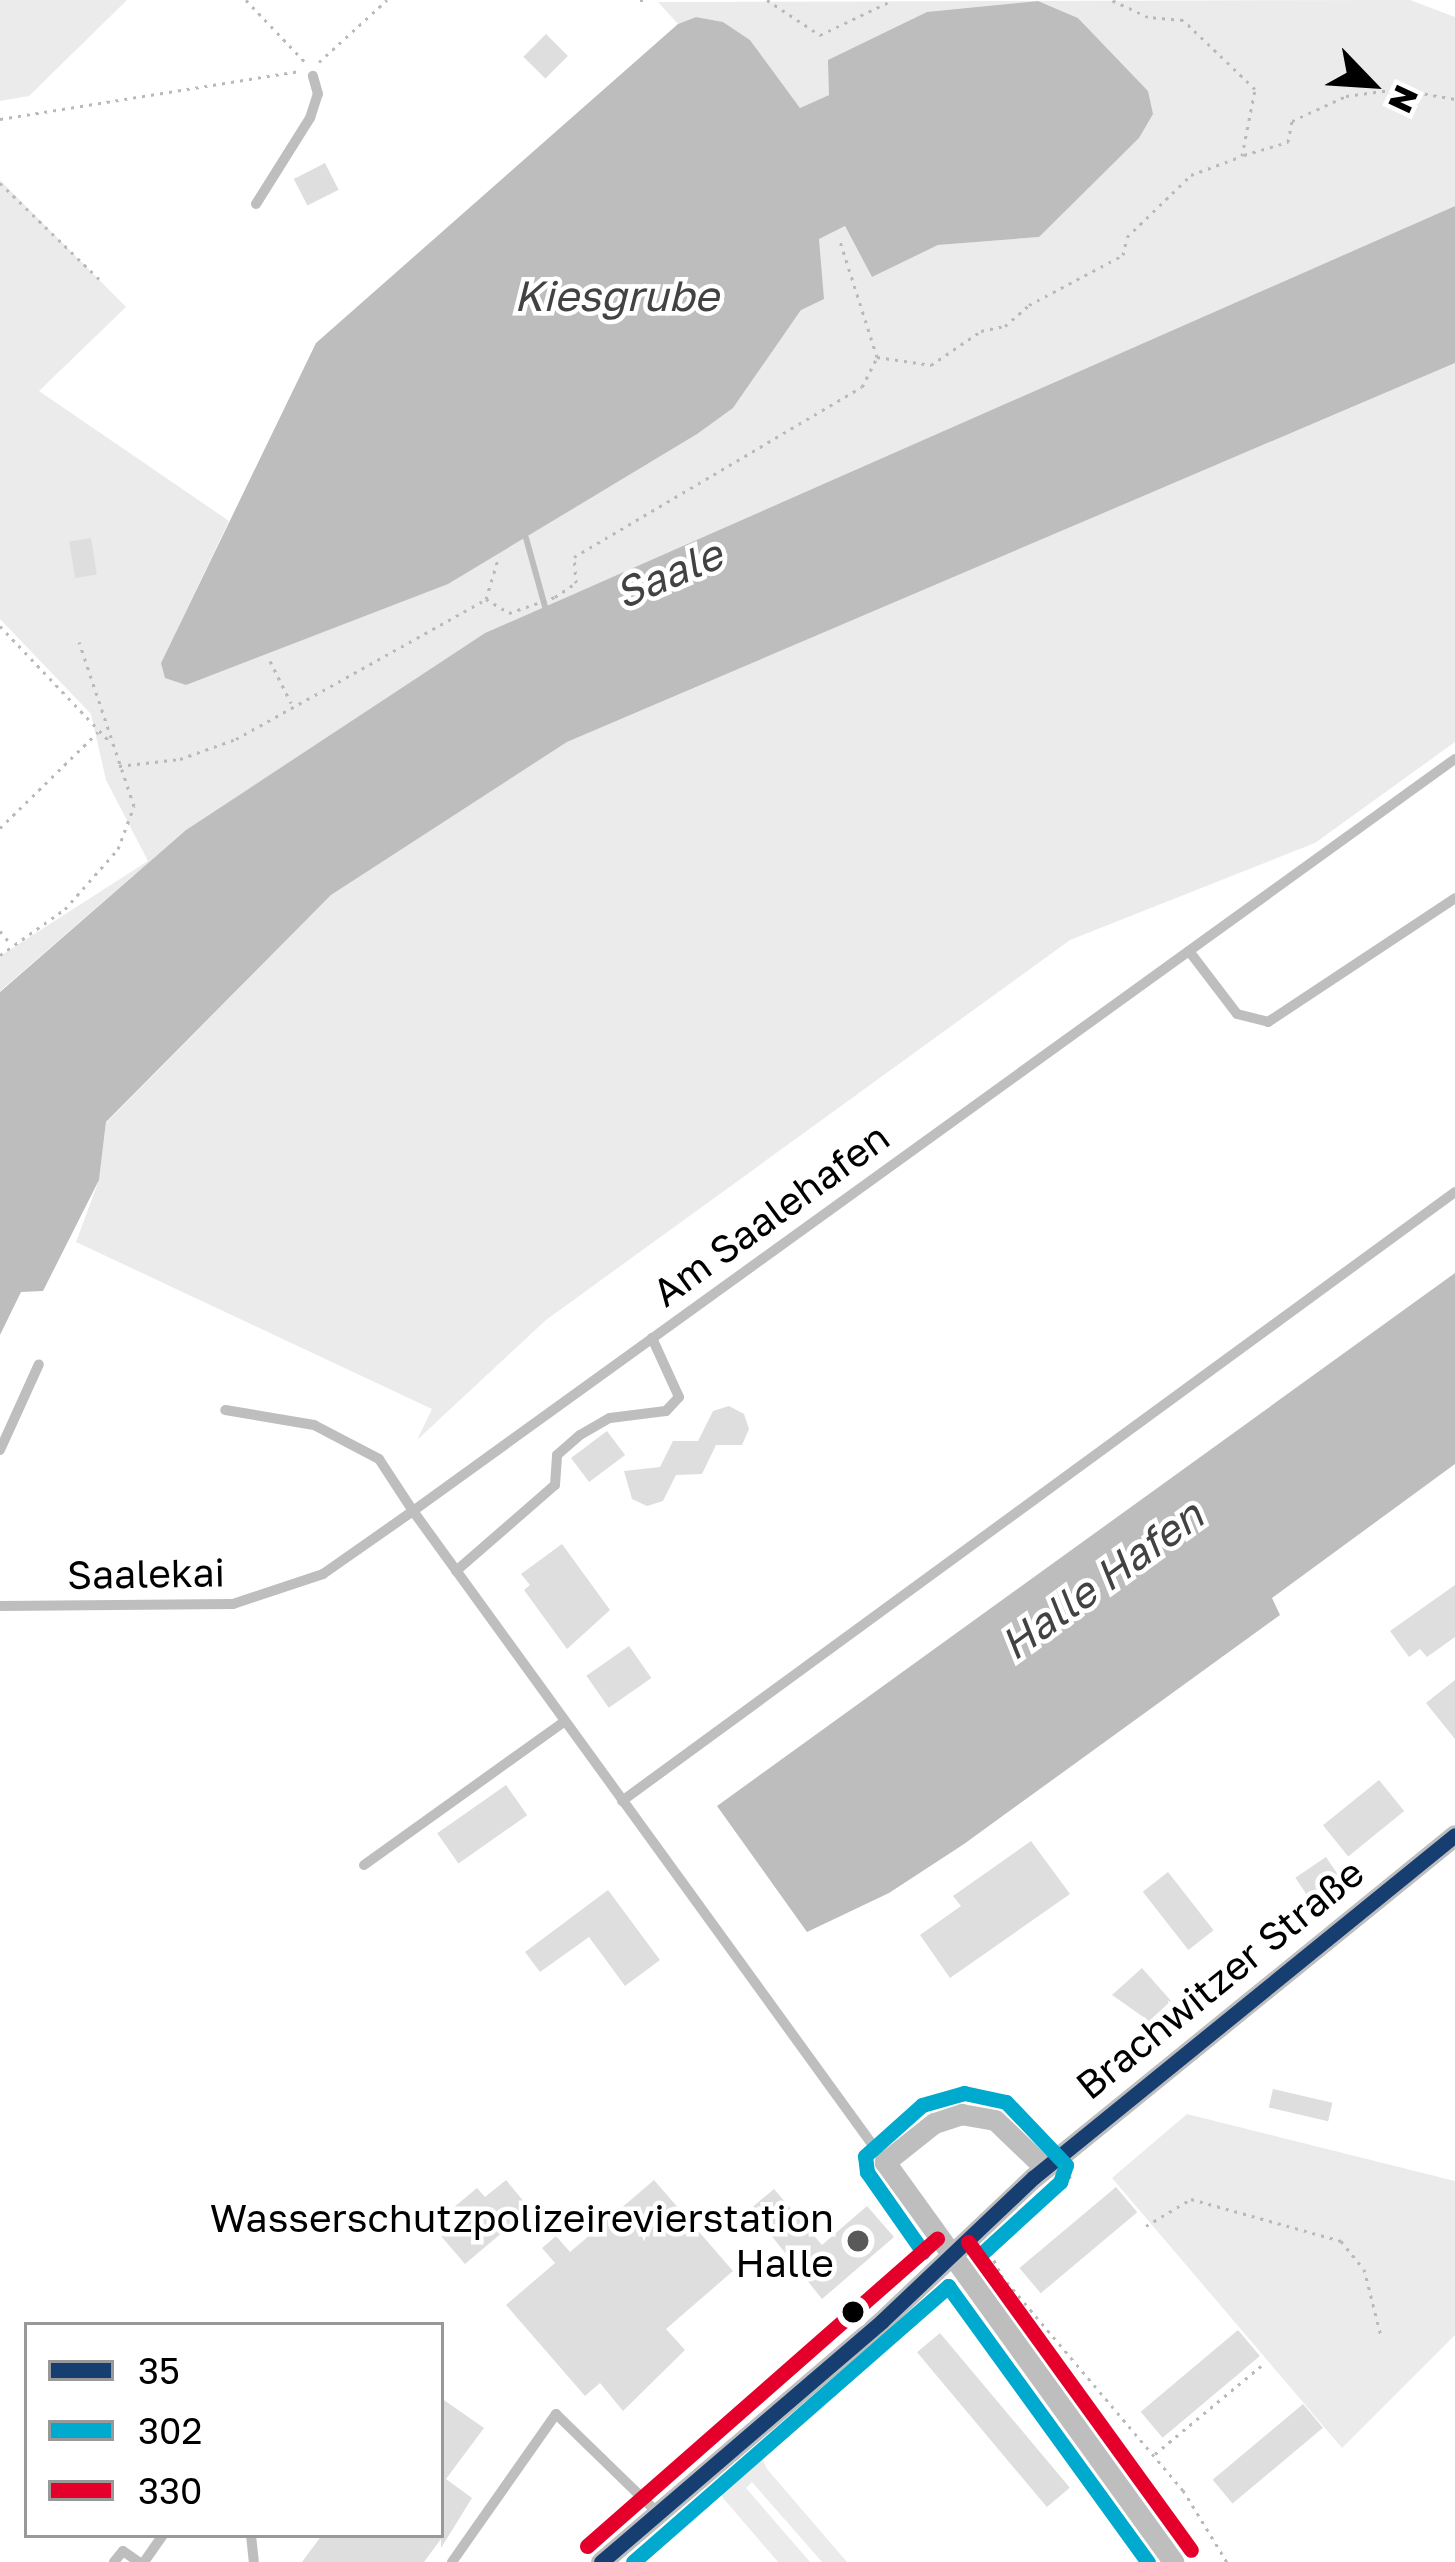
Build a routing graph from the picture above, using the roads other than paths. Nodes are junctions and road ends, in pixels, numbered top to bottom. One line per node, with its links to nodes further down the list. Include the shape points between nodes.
1 (312, 72): 2 (lane, via 318,94 310,118)
2 (256, 204)
3 (1455, 759): 5 (lane, Am Saalehafen)
4 (1455, 898): 5 (lane, via 1268,1022 1238,1014)
5 (1190, 951): 7 (lane, Am Saalehafen)
6 (1455, 1192): 15 (lane)
7 (652, 1338): 11 (lane, Am Saalehafen); 12 (lane, via 679,1397 666,1411 610,1418 580,1435 556,1455 555,1485)
8 (40, 1364): 10 (lane)
9 (225, 1410): 11 (lane, via 314,1425 379,1460)
10 (0, 1450)
11 (413, 1511): 12 (lane); 13 (lane, Saalekai, via 323,1574 233,1604)
12 (456, 1571): 14 (lane)
13 (0, 1606)
14 (565, 1721): 15 (lane); 17 (lane)
15 (622, 1801): 18 (lane)
16 (1455, 1835): 19 (street, Brachwitzer Straße)
17 (364, 1865)
18 (885, 2162): 19 (street, via 934,2122 962,2114 995,2120); 20 (street)
19 (1045, 2168): 20 (street, Brachwitzer Straße)
20 (952, 2254): 21 (street, Brachwitzer Straße); 27 (street)
21 (659, 2513): 25 (lane, via 556,2414); 26 (street, Brachwitzer Straße)
22 (162, 2538): 24 (lane)
23 (114, 2562): 24 (lane, via 123,2551)
24 (142, 2562)
25 (452, 2562)
26 (601, 2562)
27 (1174, 2562)

